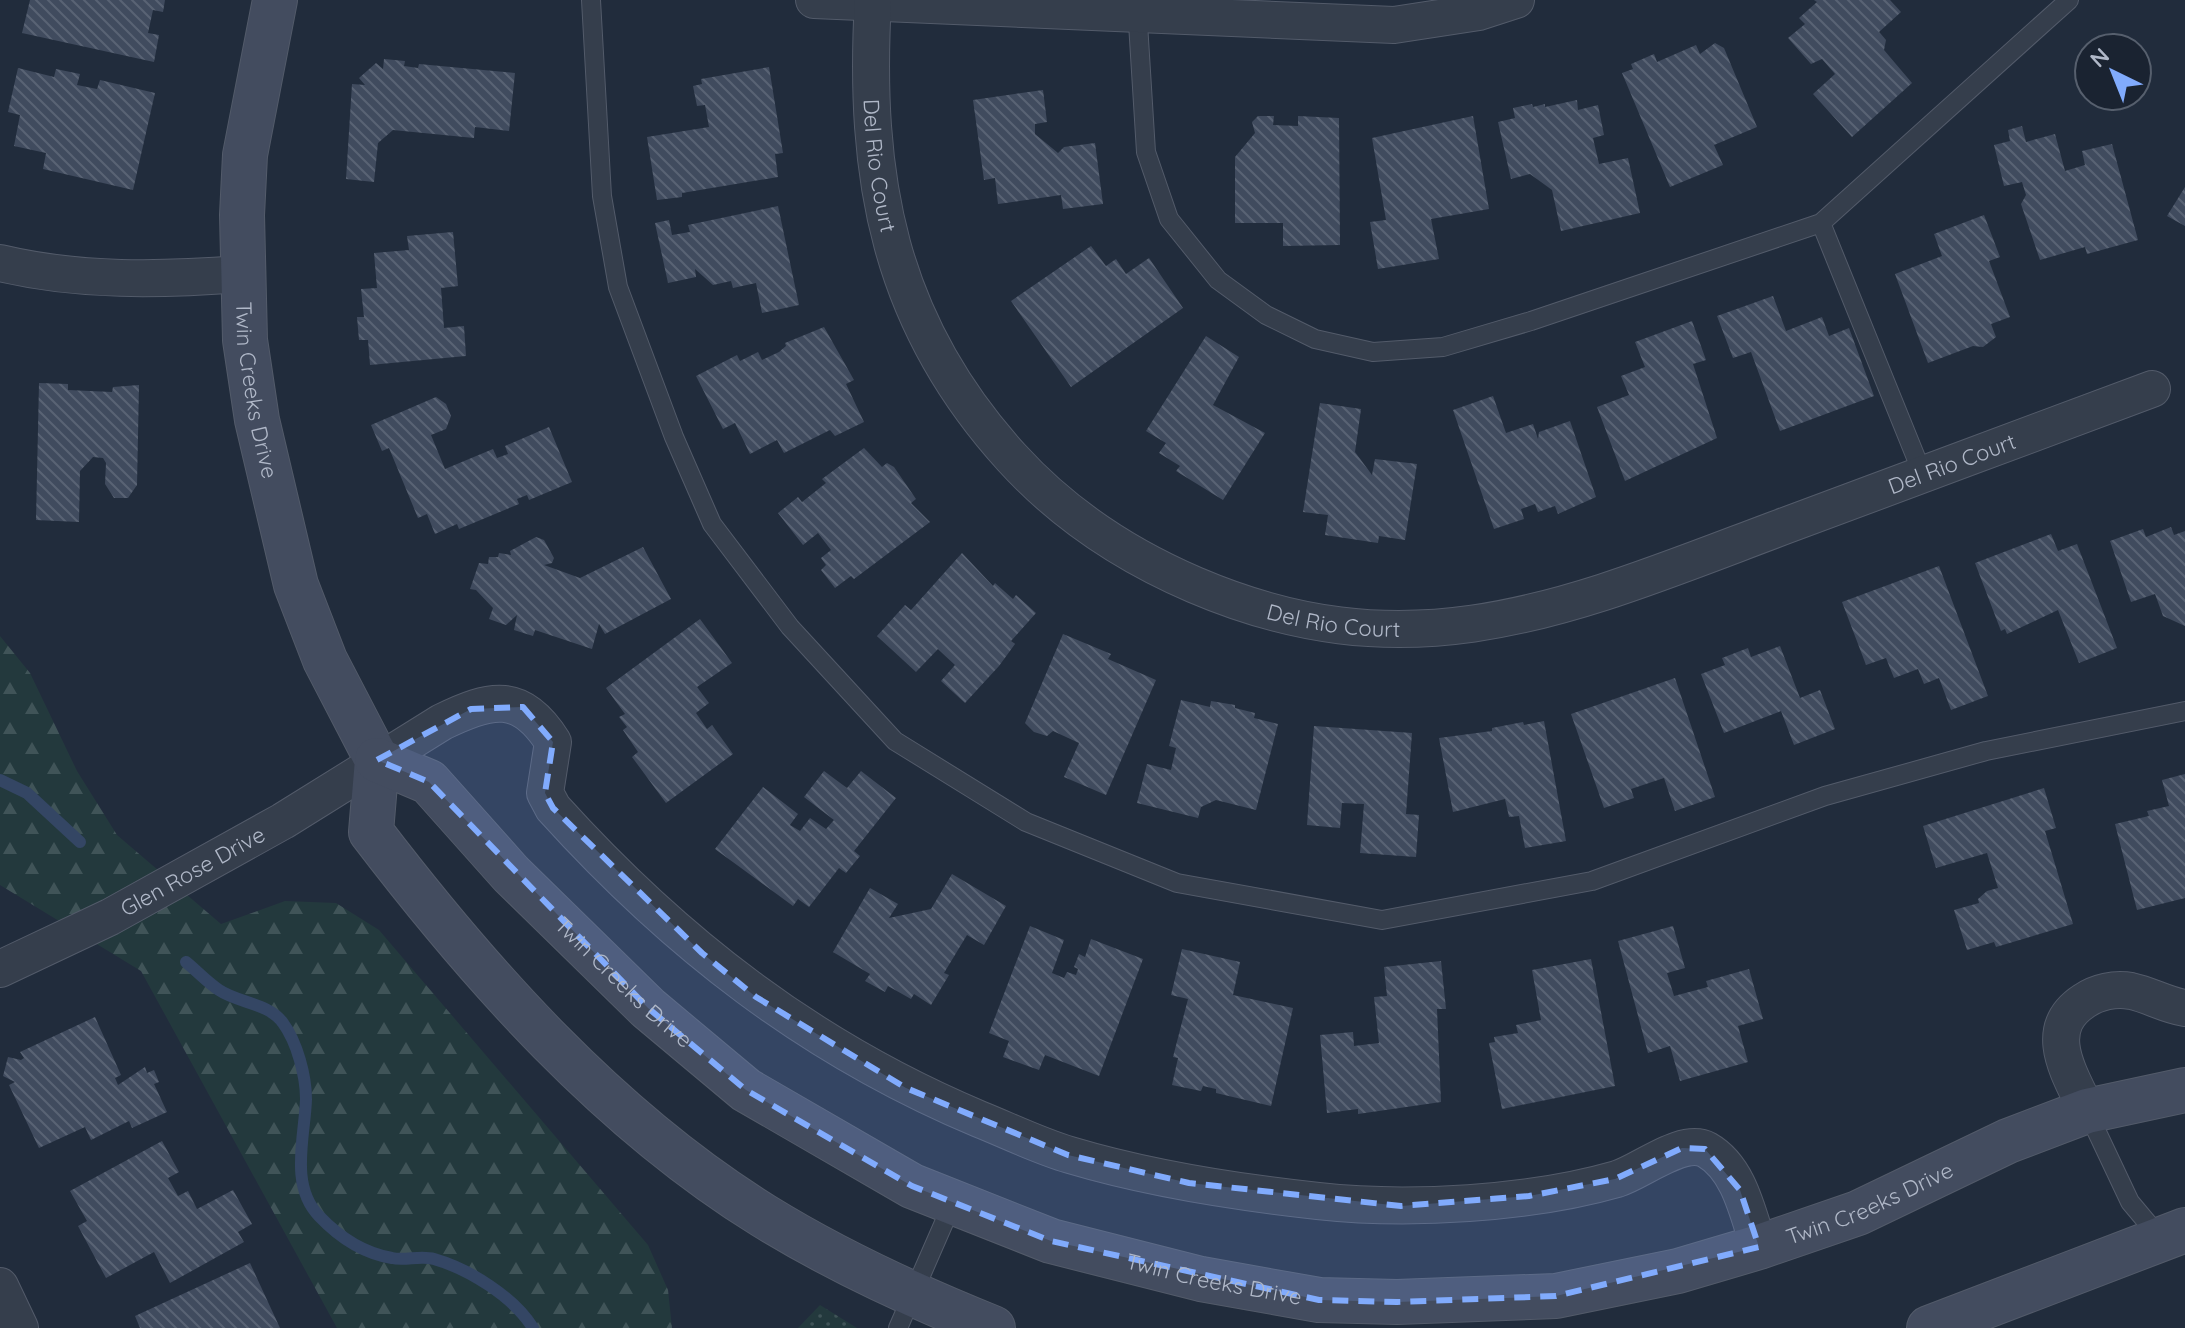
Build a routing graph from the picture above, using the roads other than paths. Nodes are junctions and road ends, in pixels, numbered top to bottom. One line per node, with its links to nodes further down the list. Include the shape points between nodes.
1 (275, 0): 10 (street, Twin Creeks Drive, via 245,155)
2 (591, 0): 13 (lane, via 602,196 618,287 712,524 790,627 895,741 1026,822 1177,883 1382,920 1592,881 1825,796 1986,751)
3 (814, 0): 6 (street)
4 (1516, 0): 7 (street, via 1479,12 1394,25)
5 (2069, 0): 8 (lane)
6 (873, 1): 7 (street); 12 (street, Del Rio Court, via 870,121 882,208 896,259 935,350 991,434 1059,505 1175,577 1257,610 1306,622 1397,630 1455,628 1583,601)
7 (1137, 7): 8 (lane, via 1146,152 1169,219 1218,280 1266,315 1315,339 1373,352 1443,347)
8 (1821, 223): 12 (lane)
9 (0, 263): 10 (street, via 42,273 115,277)
10 (242, 274): 14 (street, Twin Creeks Drive, via 257,420 296,585 325,660)
11 (2152, 389): 12 (street, Del Rio Court)
12 (1923, 475)
13 (2185, 711)
14 (377, 760): 15 (street, Glen Rose Drive, via 283,821); 19 (street, Twin Creeks Drive, via 429,782 511,874 648,1008 746,1090 912,1186); 21 (street, Glen Rose Drive, via 471,709 498,703 523,707 553,742 545,793 553,808 702,953 756,997 906,1088 1068,1155 1189,1183 1401,1206 1529,1196 1615,1179 1682,1148 1705,1149 1724,1165 1740,1190); 22 (street, via 371,832 461,946 550,1039 651,1134)
15 (0, 969)
16 (2185, 1008): 18 (street, via 2120,991 2094,994 2073,1008 2061,1031 2060,1048)
17 (2185, 1090): 18 (street, Twin Creeks Drive)
18 (2087, 1111): 20 (lane, via 2130,1202); 21 (street, Twin Creeks Drive, via 2008,1141 1858,1213)
19 (953, 1202): 21 (street, Twin Creeks Drive, via 1051,1241 1201,1279 1319,1300 1556,1296 1678,1271); 22 (lane)
20 (2173, 1234): 24 (street)
21 (1759, 1247)
22 (906, 1312): 23 (street)
23 (993, 1328)
24 (1929, 1328)

